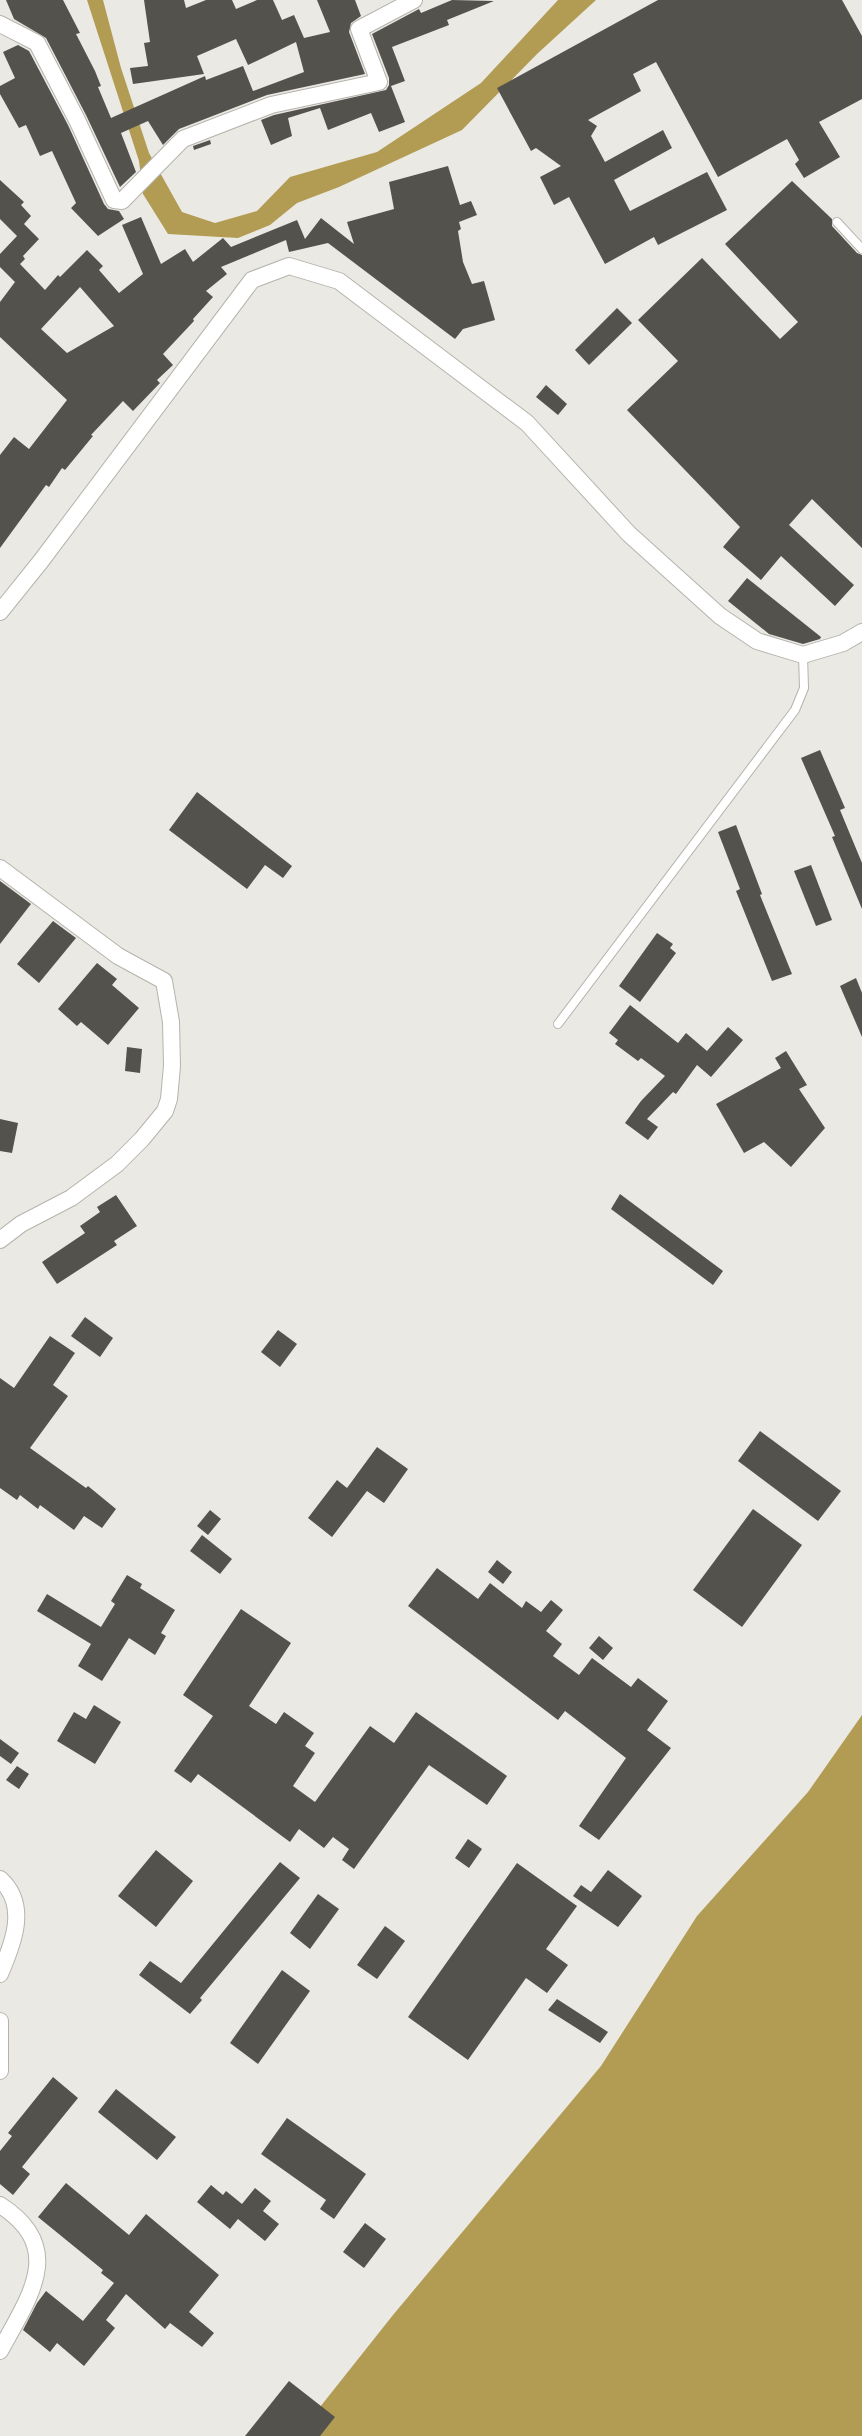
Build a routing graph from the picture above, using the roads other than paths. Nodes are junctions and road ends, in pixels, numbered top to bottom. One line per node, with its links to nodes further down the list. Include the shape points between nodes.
1 (414, 0): 2 (street, via 359,29 379,82 260,109 183,139 122,201 114,201 37,43)
2 (0, 24)
3 (837, 222): 4 (lane)
4 (862, 249)
5 (0, 612): 7 (street, via 252,280 289,266 339,281 527,423 629,534 720,616 757,641)
6 (862, 632): 7 (street, via 843,643)
7 (803, 655): 9 (lane, via 804,688 795,710)
8 (0, 868): 10 (street, via 118,956 164,981 171,1022 172,1066 165,1111 142,1139 117,1164 71,1198 21,1224)
9 (558, 1024)
10 (0, 1240)
11 (0, 1879): 12 (street, via 14,1901 17,1928)
12 (0, 1974)
13 (0, 2021): 14 (street)
14 (0, 2071)
15 (0, 2205): 16 (street, via 30,2232 38,2274)
16 (0, 2351)

